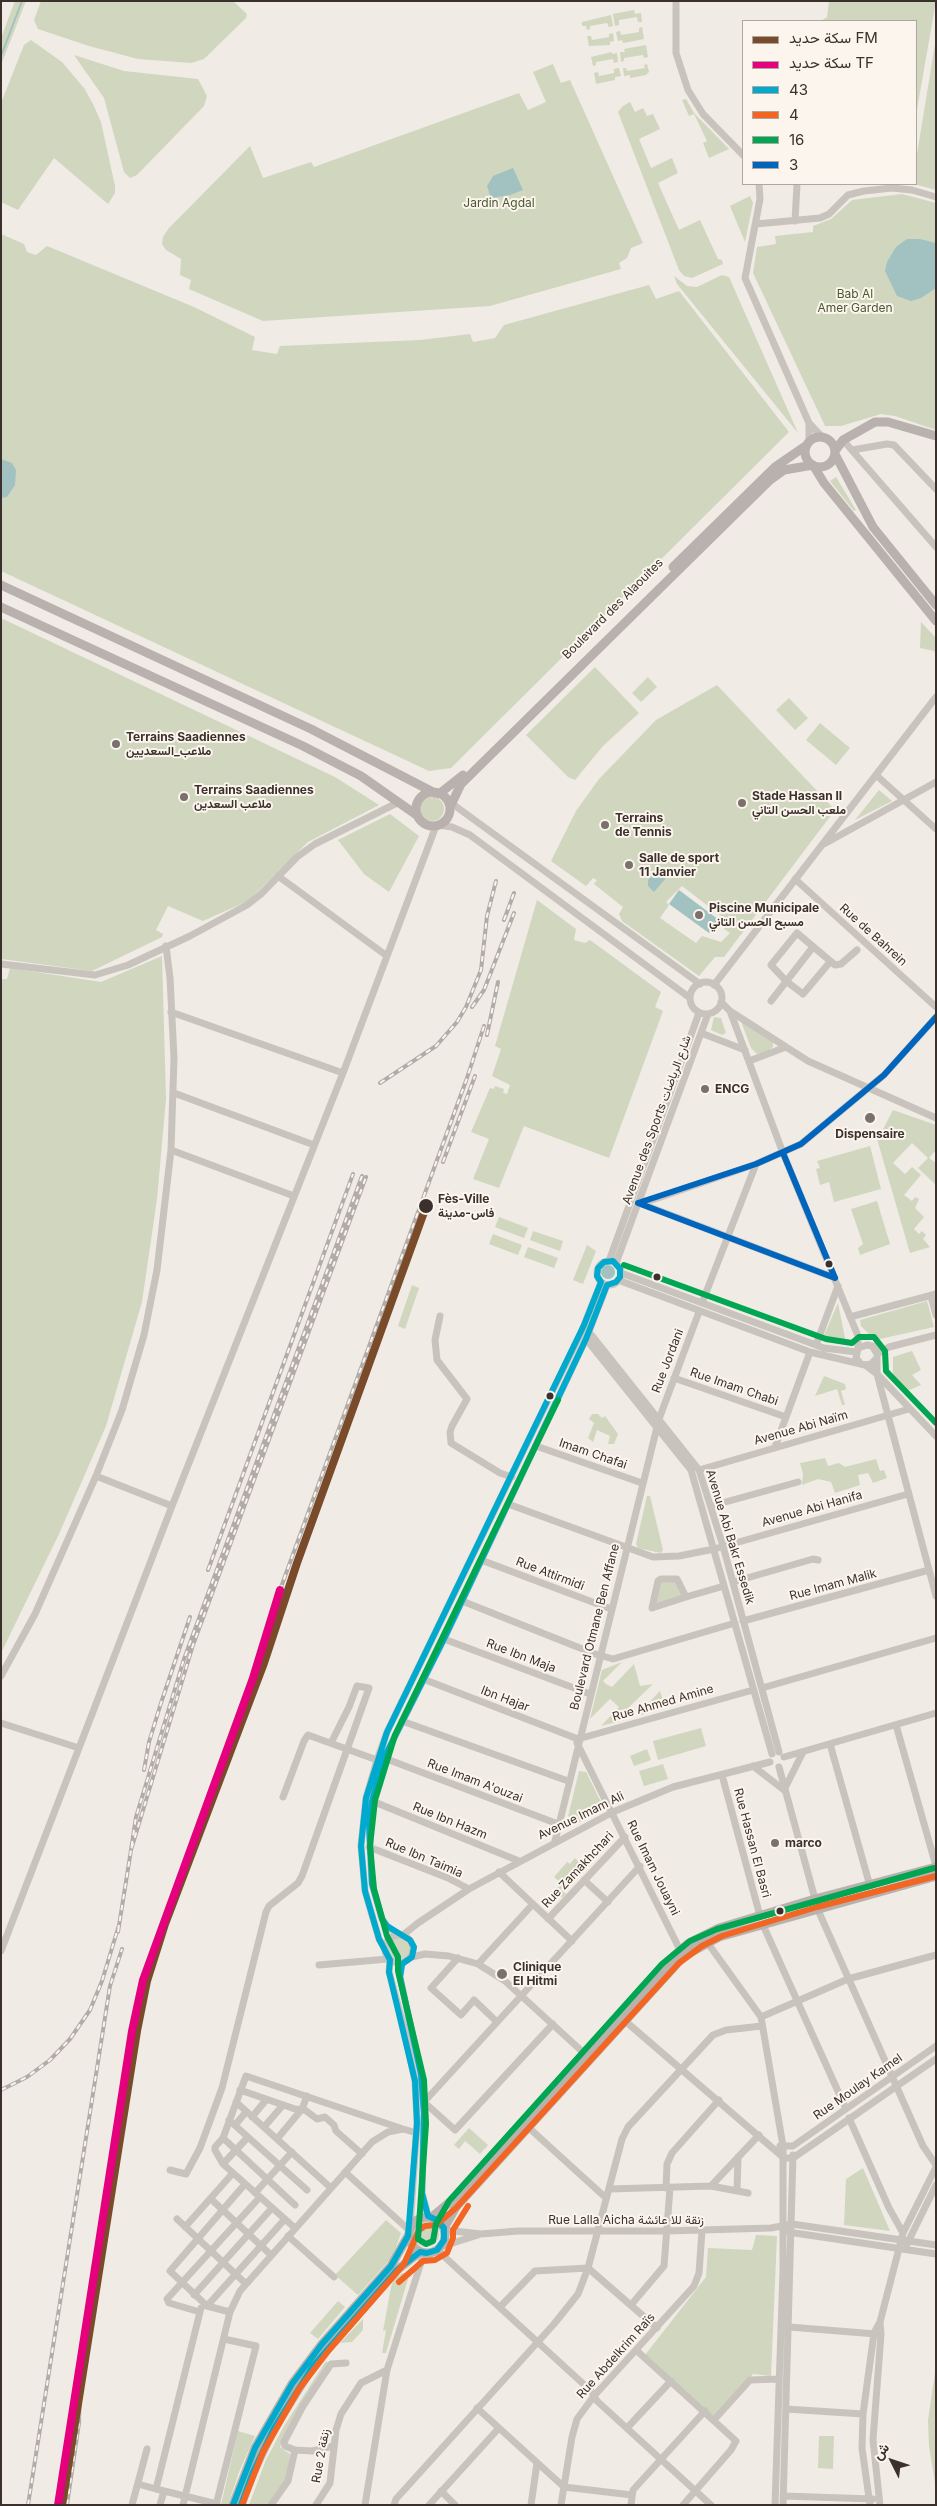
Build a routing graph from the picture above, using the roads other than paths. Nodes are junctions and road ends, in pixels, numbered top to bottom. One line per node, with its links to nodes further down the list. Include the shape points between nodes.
1 (676, 1): 2 (street, via 676,53 684,80 703,114)
2 (742, 154)
3 (759, 185): 7 (street)
4 (797, 185): 6 (street)
5 (936, 198): 6 (street, via 912,190 864,191 848,195 824,217)
6 (795, 221): 7 (street)
7 (756, 224): 8 (street, via 745,278)
8 (809, 423): 10 (street); 12 (street)
9 (936, 436): 11 (main road, via 882,421 866,425)
10 (824, 438): 11 (main road); 12 (main road); 14 (main road)
11 (844, 440): 13 (street); 14 (main road)
12 (808, 443): 15 (main road, via 807,458); 25 (main road, Boulevard des Alaouites, via 775,467 457,780)
13 (852, 450): 16 (street, via 894,445); 17 (street)
14 (835, 452): 15 (main road, via 827,465); 19 (main road, via 873,526)
15 (813, 465): 21 (main road, via 824,483); 25 (main road, Boulevard des Alaouites, via 784,470 770,480)
16 (936, 489)
17 (936, 547)
18 (1, 585): 25 (main road, via 312,729)
19 (936, 605)
20 (1, 607): 27 (main road, via 303,746 361,776)
21 (936, 621)
22 (936, 697): 23 (street)
23 (876, 775): 26 (street); 31 (street)
24 (936, 782): 26 (street)
25 (444, 799): 28 (main road, via 421,798); 29 (main road, via 447,818); 41 (street)
26 (904, 800): 30 (street); 31 (street)
27 (399, 802): 28 (main road); 32 (street, via 315,844)
28 (418, 816): 29 (main road, via 426,824)
29 (437, 826): 37 (street); 43 (street, via 452,827 470,835)
30 (936, 830)
31 (821, 845): 33 (street)
32 (278, 876): 34 (street, via 247,904); 37 (street)
33 (796, 879): 42 (street); 46 (street, Rue de Bahrein)
34 (166, 946): 39 (street, via 128,965 95,975); 48 (street)
35 (813, 947): 38 (street); 40 (street); 40 (street, via 797,933 772,962)
36 (857, 950): 38 (street, via 841,964)
37 (387, 956): 56 (street)
38 (830, 962): 40 (street, via 803,994)
39 (1, 964)
40 (786, 981): 44 (street)
41 (700, 984): 42 (street, via 708,982); 43 (street, via 693,989)
42 (714, 985): 45 (street, via 720,991)
43 (690, 998): 49 (street)
44 (771, 1001)
45 (721, 1002): 47 (street); 50 (street)
46 (936, 1007)
47 (730, 1011): 53 (street); 54 (street)
48 (171, 1012): 56 (street); 58 (street)
49 (699, 1013): 50 (street); 67 (street, Avenue des Sports شارع الرياضات)
50 (708, 1014): 52 (street, Avenue des Sports شارع الرياضات)
51 (936, 1017): 57 (street)
52 (701, 1033): 54 (street); 65 (street, Avenue des Sports شارع الرياضات)
53 (786, 1047): 55 (street); 57 (street)
54 (745, 1050): 55 (street)
55 (749, 1060): 62 (street)
56 (342, 1073): 60 (street)
57 (868, 1090): 59 (street); 62 (street, via 801,1144)
58 (174, 1093): 60 (street); 61 (street)
59 (936, 1118)
60 (314, 1145): 64 (street)
61 (171, 1150): 64 (street); 97 (street, via 157,1270 144,1335 122,1410)
62 (783, 1153): 63 (street); 69 (street)
63 (756, 1164): 65 (street); 66 (street)
64 (294, 1196): 103 (street)
65 (638, 1203): 66 (street); 67 (street, Avenue des Sports شارع الرياضات)
66 (727, 1237): 69 (street); 74 (street)
67 (613, 1262): 68 (street); 71 (street, via 604,1262 598,1268 598,1276)
68 (621, 1273): 70 (street); 74 (street)
69 (834, 1278): 72 (street)
70 (618, 1280): 71 (street); 75 (street)
71 (604, 1283): 80 (street); 98 (street)
72 (838, 1286): 78 (street); 82 (street)
73 (933, 1295): 76 (street); 78 (street)
74 (702, 1303): 82 (street)
75 (699, 1312): 85 (street); 88 (street, Rue Jordani)
76 (936, 1315)
77 (440, 1316): 98 (street, via 435,1340 437,1360 466,1398 452,1426 451,1443)
78 (850, 1317): 81 (street)
79 (936, 1334): 84 (street)
80 (588, 1335): 92 (street, Avenue Abi Bakr Essedik); 94 (street)
81 (858, 1336): 83 (street); 84 (street)
82 (816, 1345): 83 (street)
83 (857, 1350): 84 (street); 86 (street, via 856,1358)
84 (873, 1351): 86 (street, via 871,1364); 87 (street)
85 (810, 1352): 86 (street); 91 (street)
86 (863, 1365): 87 (street)
87 (877, 1374): 89 (street); 90 (street)
88 (674, 1378): 91 (street, Rue Imam Chabi); 92 (street, Rue Jordani)
89 (909, 1409): 90 (street, Avenue Abi Naïm); 93 (street)
90 (888, 1415): 95 (street, Avenue Abi Naïm); 101 (street)
91 (786, 1416): 95 (street)
92 (658, 1423): 96 (street, Avenue Abi Bakr Essedik); 100 (street, Boulevard Otmane Ben Affane); 107 (street, Avenue Abi Bakr Essedik, via 691,1470)
93 (936, 1436)
94 (536, 1446): 100 (street, Imam Chafai); 102 (street)
95 (775, 1447): 96 (street, Avenue Abi Naïm)
96 (699, 1470): 104 (street, Avenue Abi Bakr Essedik)
97 (96, 1476): 103 (street); 121 (street, via 34,1614)
98 (512, 1477): 137 (street, via 387,1732)
99 (798, 1482): 104 (street)
100 (642, 1484): 106 (street, Boulevard Otmane Ben Affane)
101 (908, 1494): 105 (street, Avenue Abi Hanifa); 109 (street)
102 (508, 1504): 106 (street); 108 (street)
103 (172, 1506): 133 (street)
104 (711, 1506): 105 (street, Avenue Abi Bakr Essedik)
105 (723, 1546): 107 (street, Avenue Abi Hanifa); 110 (street, Avenue Abi Bakr Essedik)
106 (626, 1548): 107 (street, via 653,1557); 115 (street, Boulevard Otmane Ben Affane)
107 (714, 1549): 111 (street, Avenue Abi Bakr Essedik)
108 (482, 1560): 114 (street); 115 (street, Rue Attirmidi)
109 (928, 1570): 112 (street); 116 (street, Rue Imam Malik)
110 (733, 1584): 110 (street, via 818,1560 813,1559); 116 (street, Avenue Abi Bakr Essedik)
111 (724, 1586): 113 (street); 117 (street, Avenue Abi Bakr Essedik)
112 (936, 1596)
113 (686, 1597): 113 (street, via 677,1580 661,1578 652,1608)
114 (462, 1601): 119 (street); 120 (street)
115 (611, 1609): 120 (street, Boulevard Otmane Ben Affane)
116 (743, 1621): 123 (street, Avenue Abi Bakr Essedik)
117 (735, 1623): 120 (street, via 613,1659); 124 (street, Avenue Abi Bakr Essedik)
118 (936, 1638): 123 (street)
119 (444, 1639): 122 (street); 125 (street, Rue Ibn Maja)
120 (600, 1656): 125 (street, Boulevard Otmane Ben Affane)
121 (1, 1676)
122 (423, 1679): 127 (street); 130 (street, Ibn Hajar)
123 (762, 1688): 136 (street, Avenue Abi Bakr Essedik)
124 (753, 1690): 130 (street, Rue Ahmed Amine); 136 (street, Avenue Abi Bakr Essedik)
125 (590, 1694): 130 (street, Boulevard Otmane Ben Affane)
126 (936, 1713): 129 (street)
127 (402, 1721): 137 (street); 142 (street)
128 (1, 1723): 133 (street)
129 (896, 1725): 132 (street); 153 (street)
130 (578, 1741): 142 (street, Boulevard Otmane Ben Affane); 146 (street, Rue Imam Jouayni)
131 (331, 1743): 134 (street, Rue Imam A'ouzai); 134 (street, via 357,1686 368,1688 370,1690); 144 (street, Rue Imam A'ouzai, via 306,1737)
132 (830, 1744): 135 (street); 157 (street)
133 (79, 1748): 168 (street)
134 (348, 1749): 137 (street, Rue Imam A'ouzai); 223 (street, via 302,1876 267,1908 222,2088 200,2148 186,2174)
135 (803, 1752): 136 (street); 143 (street)
136 (778, 1754): 138 (street); 140 (street, via 783,1763)
137 (380, 1759): 145 (street); 147 (street, Rue Imam A'ouzai); 170 (street, via 366,1798 362,1846 365,1891)
138 (770, 1762): 139 (street, Avenue Imam Ali); 140 (street)
139 (753, 1766): 141 (street, Avenue Imam Ali); 143 (street)
140 (779, 1767): 143 (street)
141 (722, 1775): 146 (street, Avenue Imam Ali, via 673,1788); 163 (street, Rue Hassan El Basri)
142 (568, 1781): 147 (street, Boulevard Otmane Ben Affane)
143 (784, 1790): 161 (street)
144 (283, 1797)
145 (372, 1801): 150 (street); 151 (street, Rue Ibn Hazm)
146 (613, 1812): 148 (street, Rue Imam Jouayni); 149 (street, Avenue Imam Ali)
147 (558, 1824): 149 (street, Boulevard Otmane Ben Affane)
148 (625, 1837): 152 (street, Rue Imam Jouayni); 156 (street, Rue Zamakhchari)
149 (555, 1841): 151 (street, Avenue Imam Ali)
150 (369, 1847): 158 (street, Rue Ibn Taimia, via 448,1878); 164 (street, via 372,1884 382,1919 386,1926)
151 (519, 1861): 154 (street, Avenue Imam Ali)
152 (640, 1866): 159 (street); 167 (street, Rue Imam Jouayni)
153 (936, 1867): 157 (main road)
154 (499, 1872): 158 (street, Avenue Imam Ali); 160 (street)
155 (936, 1876): 161 (main road)
156 (584, 1880): 159 (street); 162 (street, Rue Zamakhchari)
157 (870, 1886): 161 (main road)
158 (469, 1890): 164 (street, Avenue Imam Ali, via 418,1923)
159 (608, 1902): 165 (street)
160 (532, 1904): 162 (street); 176 (street)
161 (817, 1905): 163 (main road); 177 (street)
162 (548, 1919): 165 (street)
163 (761, 1921): 166 (main road); 167 (main road, via 708,1932); 179 (street, Rue Hassan El Basri)
164 (407, 1939): 169 (street); 170 (street, via 388,1940); 172 (street)
165 (572, 1941): 178 (street)
166 (707, 1942): 180 (street); 181 (main road, via 676,1962)
167 (680, 1950): 186 (main road)
168 (1, 1951)
169 (425, 1954): 172 (street); 173 (street)
170 (387, 1955): 174 (street, via 379,1960); 175 (street); 206 (street, via 415,2080)
171 (936, 1955): 177 (street)
172 (412, 1957): 175 (street)
173 (458, 1958): 176 (street); 182 (street, via 430,1988 461,2015 474,2000)
174 (318, 1964)
175 (402, 1964): 196 (street, via 400,1977 420,2060)
176 (478, 1964): 178 (street)
177 (848, 1979): 179 (street); 189 (street)
178 (522, 1996): 182 (street); 183 (street)
179 (797, 2001): 180 (street); 199 (street, Rue Hassan El Basri)
180 (761, 2017): 184 (street)
181 (624, 2020): 188 (street); 204 (main road)
182 (497, 2022): 196 (street)
183 (553, 2024): 186 (street); 196 (street, via 455,2130)
184 (762, 2026): 188 (street, via 719,2031); 212 (street)
185 (936, 2046): 189 (street, Rue Moulay Kamel)
186 (585, 2054): 242 (main road, via 450,2202)
187 (936, 2059): 190 (street, Rue Moulay Kamel)
188 (682, 2068): 194 (street); 231 (street, via 626,2131)
189 (893, 2077): 190 (street); 199 (street, Rue Moulay Kamel)
190 (896, 2086): 201 (street, Rue Moulay Kamel); 222 (street, via 923,2146)
191 (240, 2090): 192 (street, via 247,2075); 193 (street); 195 (street)
192 (307, 2096): 198 (street); 205 (street)
193 (266, 2100): 197 (street); 200 (street)
194 (719, 2100): 207 (street); 232 (street, via 672,2153 667,2164)
195 (236, 2102): 200 (street); 202 (street)
196 (424, 2102): 242 (street, via 422,2193)
197 (283, 2105): 198 (street); 203 (street)
198 (302, 2109): 210 (street); 216 (street, via 317,2119 322,2116 328,2120)
199 (846, 2109): 213 (street, Rue Moulay Kamel)
200 (249, 2114): 202 (street); 203 (street)
201 (849, 2118): 219 (street, Rue Moulay Kamel); 259 (street)
202 (232, 2122): 208 (street); 209 (street)
203 (264, 2127): 210 (street)
204 (528, 2127): 237 (street); 250 (main road, via 456,2207)
205 (403, 2129): 206 (street); 216 (street, via 380,2136)
206 (416, 2132): 251 (street)
207 (759, 2135): 211 (street); 217 (street)
208 (248, 2137): 214 (street); 221 (street)
209 (223, 2138): 214 (street); 220 (street, via 215,2148)
210 (277, 2139): 215 (street)
211 (772, 2146): 212 (street); 218 (street)
212 (783, 2146): 213 (street); 218 (street)
213 (793, 2146): 219 (street)
214 (236, 2150): 220 (street); 226 (street)
215 (292, 2152): 221 (street); 230 (street)
216 (362, 2154): 224 (street)
217 (738, 2157): 229 (street); 234 (street)
218 (784, 2158): 219 (street); 249 (street)
219 (793, 2158): 246 (street)
220 (223, 2164): 225 (street)
221 (279, 2166): 226 (street); 233 (street)
222 (936, 2166): 259 (street)
223 (170, 2170)
224 (345, 2172): 230 (street); 251 (street)
225 (233, 2173): 227 (street); 238 (street)
226 (267, 2179): 236 (street); 239 (street)
227 (246, 2184): 236 (street); 241 (street)
228 (936, 2185): 259 (street)
229 (711, 2186): 232 (street); 234 (street)
230 (331, 2188): 248 (street)
231 (609, 2188): 232 (street); 237 (street)
232 (668, 2188): 254 (street)
233 (307, 2190)
234 (738, 2191): 235 (street)
235 (748, 2193)
236 (257, 2195): 240 (street); 245 (street)
237 (606, 2198): 252 (street)
238 (211, 2199): 241 (street); 247 (street)
239 (295, 2205)
240 (272, 2208): 244 (street); 256 (street)
241 (223, 2210): 245 (street); 260 (street)
242 (430, 2217): 250 (main road); 251 (main road, via 418,2219)
243 (177, 2219): 247 (street)
244 (285, 2219): 248 (street); 261 (street)
245 (237, 2222): 256 (street); 265 (street)
246 (792, 2224): 249 (street, Rue Lalla Aicha زنقة للا عائشة); 255 (street); 259 (street, Rue Lalla Aicha زنقة للا عائشة)
247 (185, 2227): 260 (street)
248 (295, 2228): 258 (street)
249 (783, 2228): 253 (street, Rue Lalla Aicha زنقة للا عائشة); 255 (street, Rue Lalla Aicha زنقة للا عائشة); 288 (street)
250 (444, 2229): 257 (street, Rue Lalla Aicha زنقة للا عائشة); 264 (main road, via 444,2240)
251 (409, 2231): 266 (main road, via 411,2245); 316 (main road, via 392,2266 322,2344 292,2384 255,2448)
252 (599, 2231): 254 (street, Rue Lalla Aicha زنقة للا عائشة); 257 (street, Rue Lalla Aicha زنقة للا عائشة); 270 (street)
253 (702, 2231): 254 (street, Rue Lalla Aicha زنقة للا عائشة); 281 (street, Rue Abdelkrim Raïs, via 697,2279 688,2294)
254 (668, 2232): 276 (street, via 664,2266)
255 (792, 2233): 263 (street, Rue Lalla Aicha زنقة للا عائشة); 280 (street)
256 (249, 2234): 261 (street); 269 (street)
257 (482, 2234): 264 (street, Rue Lalla Aicha زنقة للا عائشة)
258 (288, 2236): 268 (street); 272 (street)
259 (904, 2237): 262 (street, Rue Lalla Aicha زنقة للا عائشة); 263 (street)
260 (198, 2239): 265 (street); 273 (street, via 170,2268 170,2274)
261 (261, 2245): 268 (street); 271 (street)
262 (936, 2245)
263 (902, 2248): 267 (street, Rue Lalla Aicha زنقة للا عائشة); 282 (street)
264 (438, 2249): 266 (main road); 278 (street)
265 (211, 2251): 269 (street); 273 (street)
266 (422, 2252): 287 (street); 317 (main road, via 397,2270 313,2366 274,2428)
267 (936, 2254)
268 (271, 2255): 274 (street)
269 (223, 2263): 271 (street); 275 (street)
270 (588, 2268): 276 (street); 278 (street, via 536,2271); 284 (street, via 573,2301)
271 (235, 2274): 274 (street); 277 (street)
272 (334, 2277)
273 (181, 2283): 275 (street); 277 (street, via 167,2302)
274 (245, 2283): 279 (street)
275 (194, 2295): 277 (street)
276 (631, 2305): 281 (street)
277 (203, 2306): 279 (street); 305 (street)
278 (500, 2308): 284 (street)
279 (230, 2312): 283 (street)
280 (789, 2327): 282 (street); 292 (street)
281 (657, 2328): 285 (street, Rue Abdelkrim Raïs)
282 (878, 2334): 294 (street); 312 (street, via 873,2440)
283 (224, 2339): 310 (street); 313 (street, via 256,2346)
284 (537, 2342): 290 (street); 291 (street)
285 (636, 2350): 289 (street); 290 (street, Rue Abdelkrim Raïs)
286 (346, 2363): 300 (street, via 331,2364 303,2406 284,2442)
287 (387, 2370): 298 (street, Rue 2 زنقة, via 368,2378 356,2390 342,2414); 320 (street)
288 (778, 2378): 295 (street, via 750,2380); 329 (street)
289 (671, 2381): 293 (street); 297 (street)
290 (594, 2396): 297 (street); 304 (street, Rue Abdelkrim Raïs, via 574,2426)
291 (478, 2408): 296 (street); 321 (street)
292 (786, 2409): 294 (street); 309 (street)
293 (705, 2411): 295 (street); 301 (street)
294 (863, 2414): 311 (street, via 862,2448)
295 (714, 2420): 306 (street, via 734,2437 735,2443)
296 (499, 2428): 302 (street); 307 (street)
297 (626, 2428): 301 (street)
298 (333, 2446): 300 (street, via 312,2451); 319 (street, Rue 2 زنقة, via 330,2483)
299 (147, 2449): 303 (street)
300 (295, 2450): 318 (street, via 288,2481)
301 (661, 2459): 306 (street); 308 (street)
302 (537, 2463): 304 (street); 324 (street)
303 (138, 2484): 305 (street); 314 (street)
304 (564, 2487): 308 (street); 325 (street, Rue Abdelkrim Raïs)
305 (160, 2490): 310 (street); 315 (street)
306 (695, 2490): 327 (street); 328 (street)
307 (441, 2492): 322 (street); 323 (street)
308 (632, 2495): 326 (street)
309 (783, 2496): 311 (street); 330 (street)
310 (184, 2501): 313 (street)
311 (870, 2502): 312 (street)
312 (880, 2502)
313 (216, 2504)
314 (132, 2505)
315 (160, 2505)
316 (233, 2505)
317 (241, 2505)
318 (271, 2505)
319 (316, 2505)
320 (365, 2505)
321 (394, 2505)
322 (429, 2505)
323 (455, 2505)
324 (530, 2505)
325 (561, 2505)
326 (630, 2505)
327 (683, 2505)
328 (711, 2505)
329 (775, 2505)
330 (783, 2505)

